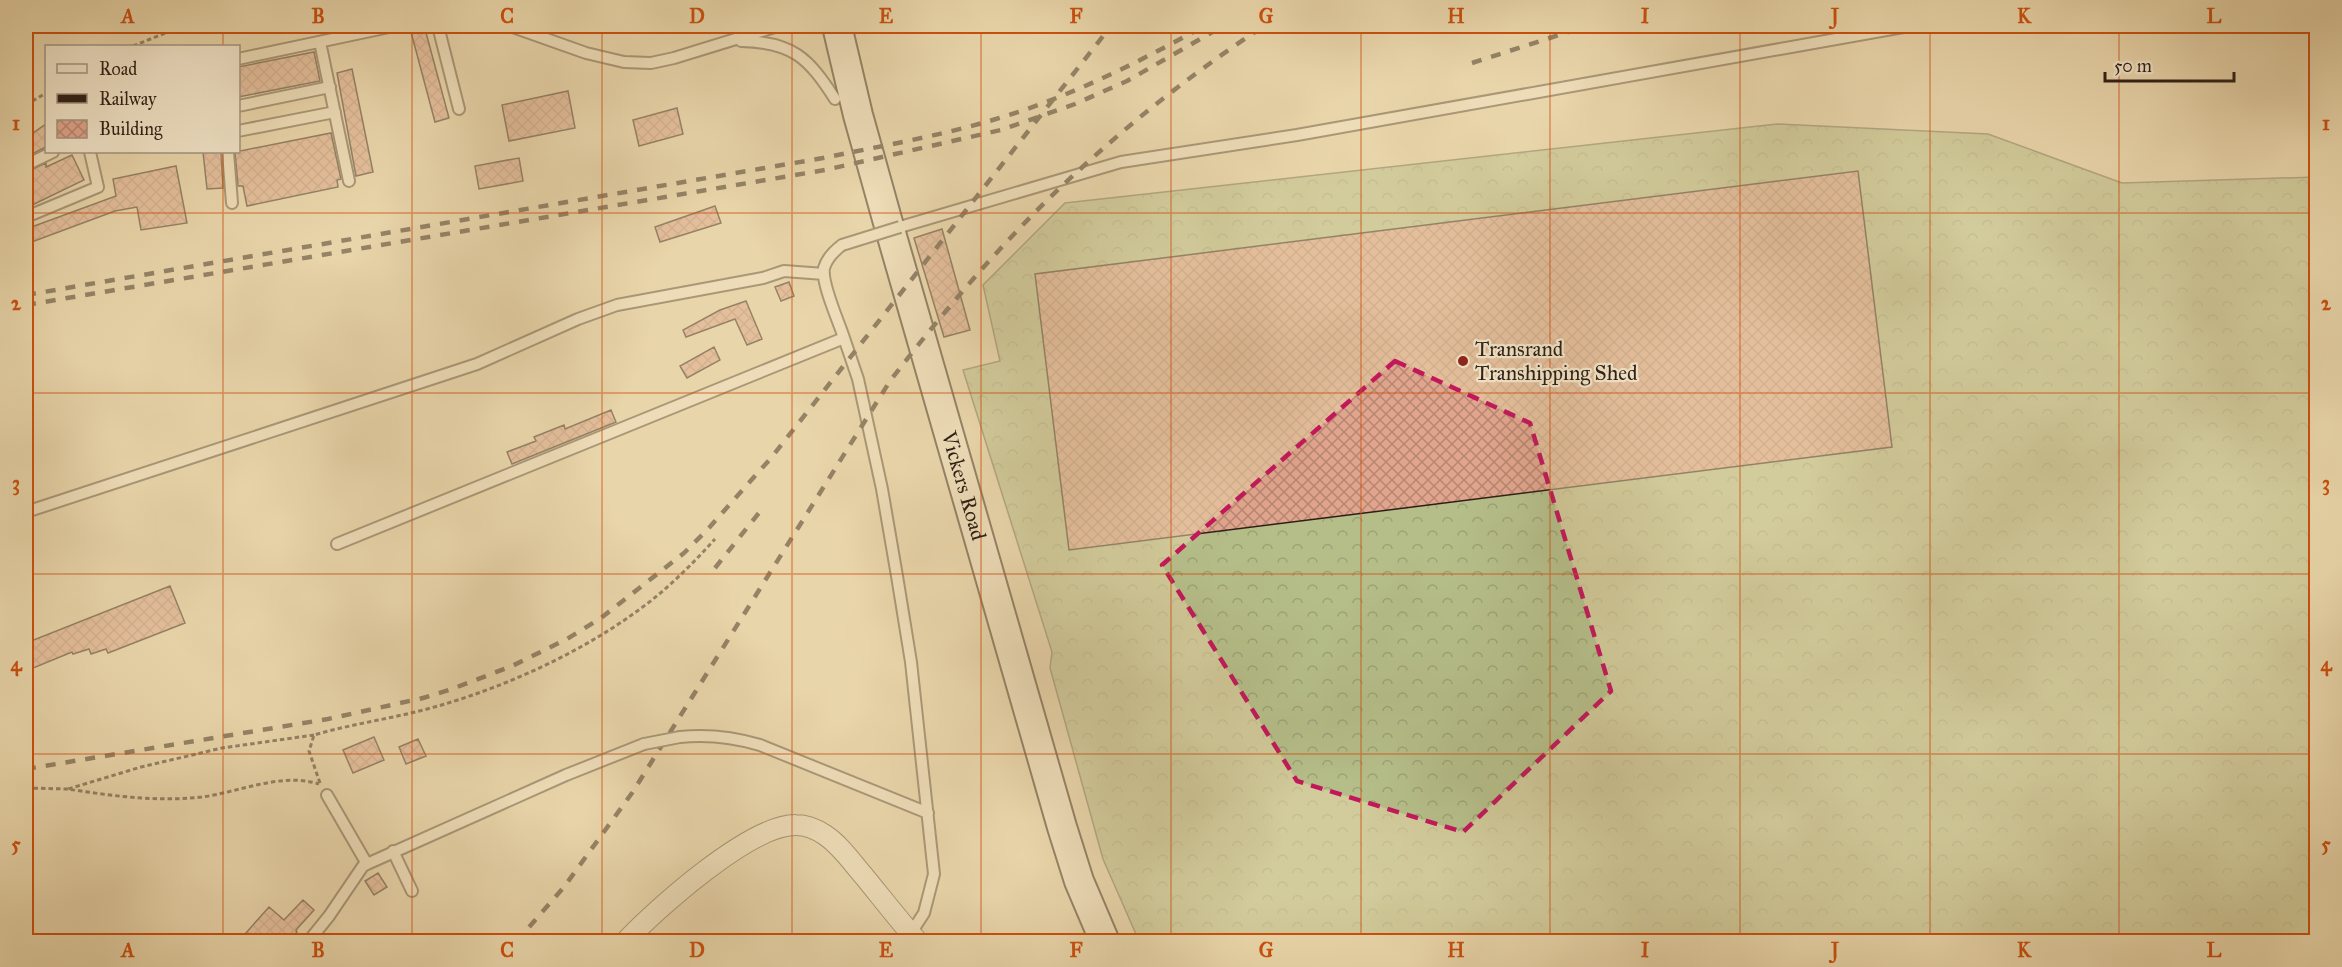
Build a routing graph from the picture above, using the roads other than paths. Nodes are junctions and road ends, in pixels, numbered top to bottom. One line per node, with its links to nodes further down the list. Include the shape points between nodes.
1 (394, 26): 9 (lane)
2 (438, 26): 14 (lane)
3 (510, 26): 8 (lane, via 624,62 651,63)
4 (778, 26): 8 (lane)
5 (818, 26): 12 (main road, Vickers Road)
6 (837, 26): 37 (main road, Vickers Road, via 887,219 1059,816 1079,881)
7 (1909, 26): 24 (lane, bridge, via 1297,135 1121,162 842,245 826,263)
8 (731, 40): 12 (lane, via 784,46 819,75)
9 (320, 42): 10 (lane); 11 (lane)
10 (240, 58)
11 (330, 87): 13 (lane); 15 (lane)
12 (835, 99): 36 (main road, Vickers Road, via 1043,822)
13 (240, 106)
14 (459, 109)
15 (335, 112): 16 (lane); 21 (lane)
16 (240, 131)
17 (51, 153): 20 (lane)
18 (90, 153): 23 (lane, via 98,187)
19 (228, 153): 22 (lane)
20 (26, 165)
21 (349, 181)
22 (232, 203)
23 (26, 217)
24 (824, 274): 25 (lane); 26 (lane, via 784,271 617,305 477,363)
25 (844, 338): 27 (lane); 29 (lane, via 858,379 884,500 910,662)
26 (26, 512)
27 (337, 544)
28 (327, 795): 31 (lane)
29 (928, 813): 30 (lane, bridge, via 760,745 714,735 680,736 644,744 566,775); 33 (lane, via 934,874 924,914)
30 (393, 851): 31 (lane); 32 (lane)
31 (367, 864): 34 (lane)
32 (412, 891)
33 (910, 939): 35 (street, via 846,855 827,836 795,824 775,828 742,845 677,894)
34 (308, 942)
35 (625, 942)
36 (1086, 942)
37 (1105, 942)

